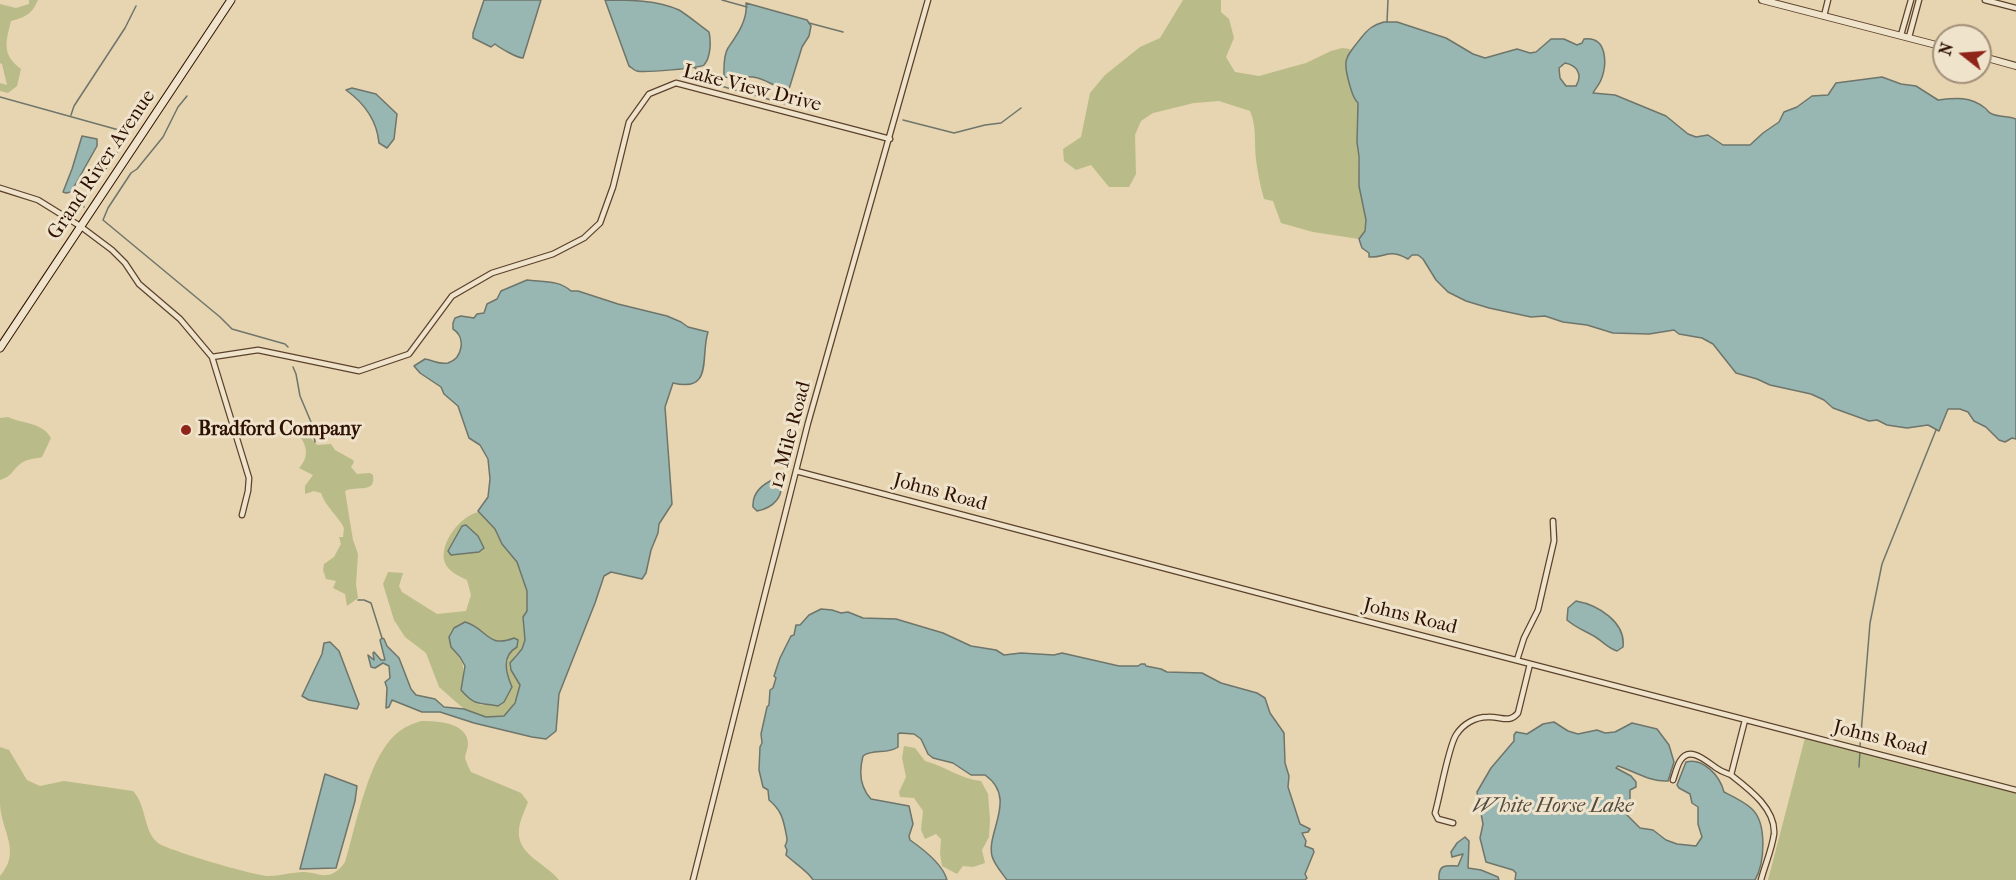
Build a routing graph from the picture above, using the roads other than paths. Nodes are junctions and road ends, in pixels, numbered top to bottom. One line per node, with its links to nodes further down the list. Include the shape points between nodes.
1 (231, 0): 17 (main road, Grand River Avenue)
2 (928, 0): 15 (street, 12 Mile Road)
3 (1762, 0): 9 (street)
4 (1828, 0): 9 (street)
5 (1911, 0): 10 (street)
6 (1919, 0): 11 (street)
7 (1985, 0): 8 (street)
8 (2016, 8)
9 (1824, 16): 10 (street)
10 (1901, 35): 11 (street)
11 (1909, 37): 12 (street)
12 (1932, 44)
13 (1992, 59): 14 (street)
14 (2016, 66)
15 (890, 139): 19 (street, Lake View Drive, via 676,82 649,94 629,122 613,188 600,222 584,238 553,254 492,273 452,296 409,354 359,371 258,350); 20 (street, 12 Mile Road)
16 (0, 188): 17 (street, via 46,203)
17 (80, 226): 18 (main road, Grand River Avenue); 19 (street, via 112,250 139,284 180,319)
18 (0, 348)
19 (212, 357): 21 (street, via 249,478)
20 (796, 471): 23 (street, Johns Road); 30 (street, 12 Mile Road)
21 (242, 515)
22 (1553, 521): 23 (street, via 1554,541 1538,610)
23 (1517, 660): 24 (street, Johns Road)
24 (1530, 664): 25 (street, Johns Road); 29 (street, via 1514,717 1475,719 1454,739 1436,813 1438,819)
25 (1745, 720): 26 (street); 28 (street, Johns Road)
26 (1731, 775): 27 (street, via 1704,758 1690,755 1680,760); 31 (street, via 1767,810 1774,824)
27 (1673, 780)
28 (2016, 790)
29 (1453, 823)
30 (693, 880)
31 (1761, 880)

